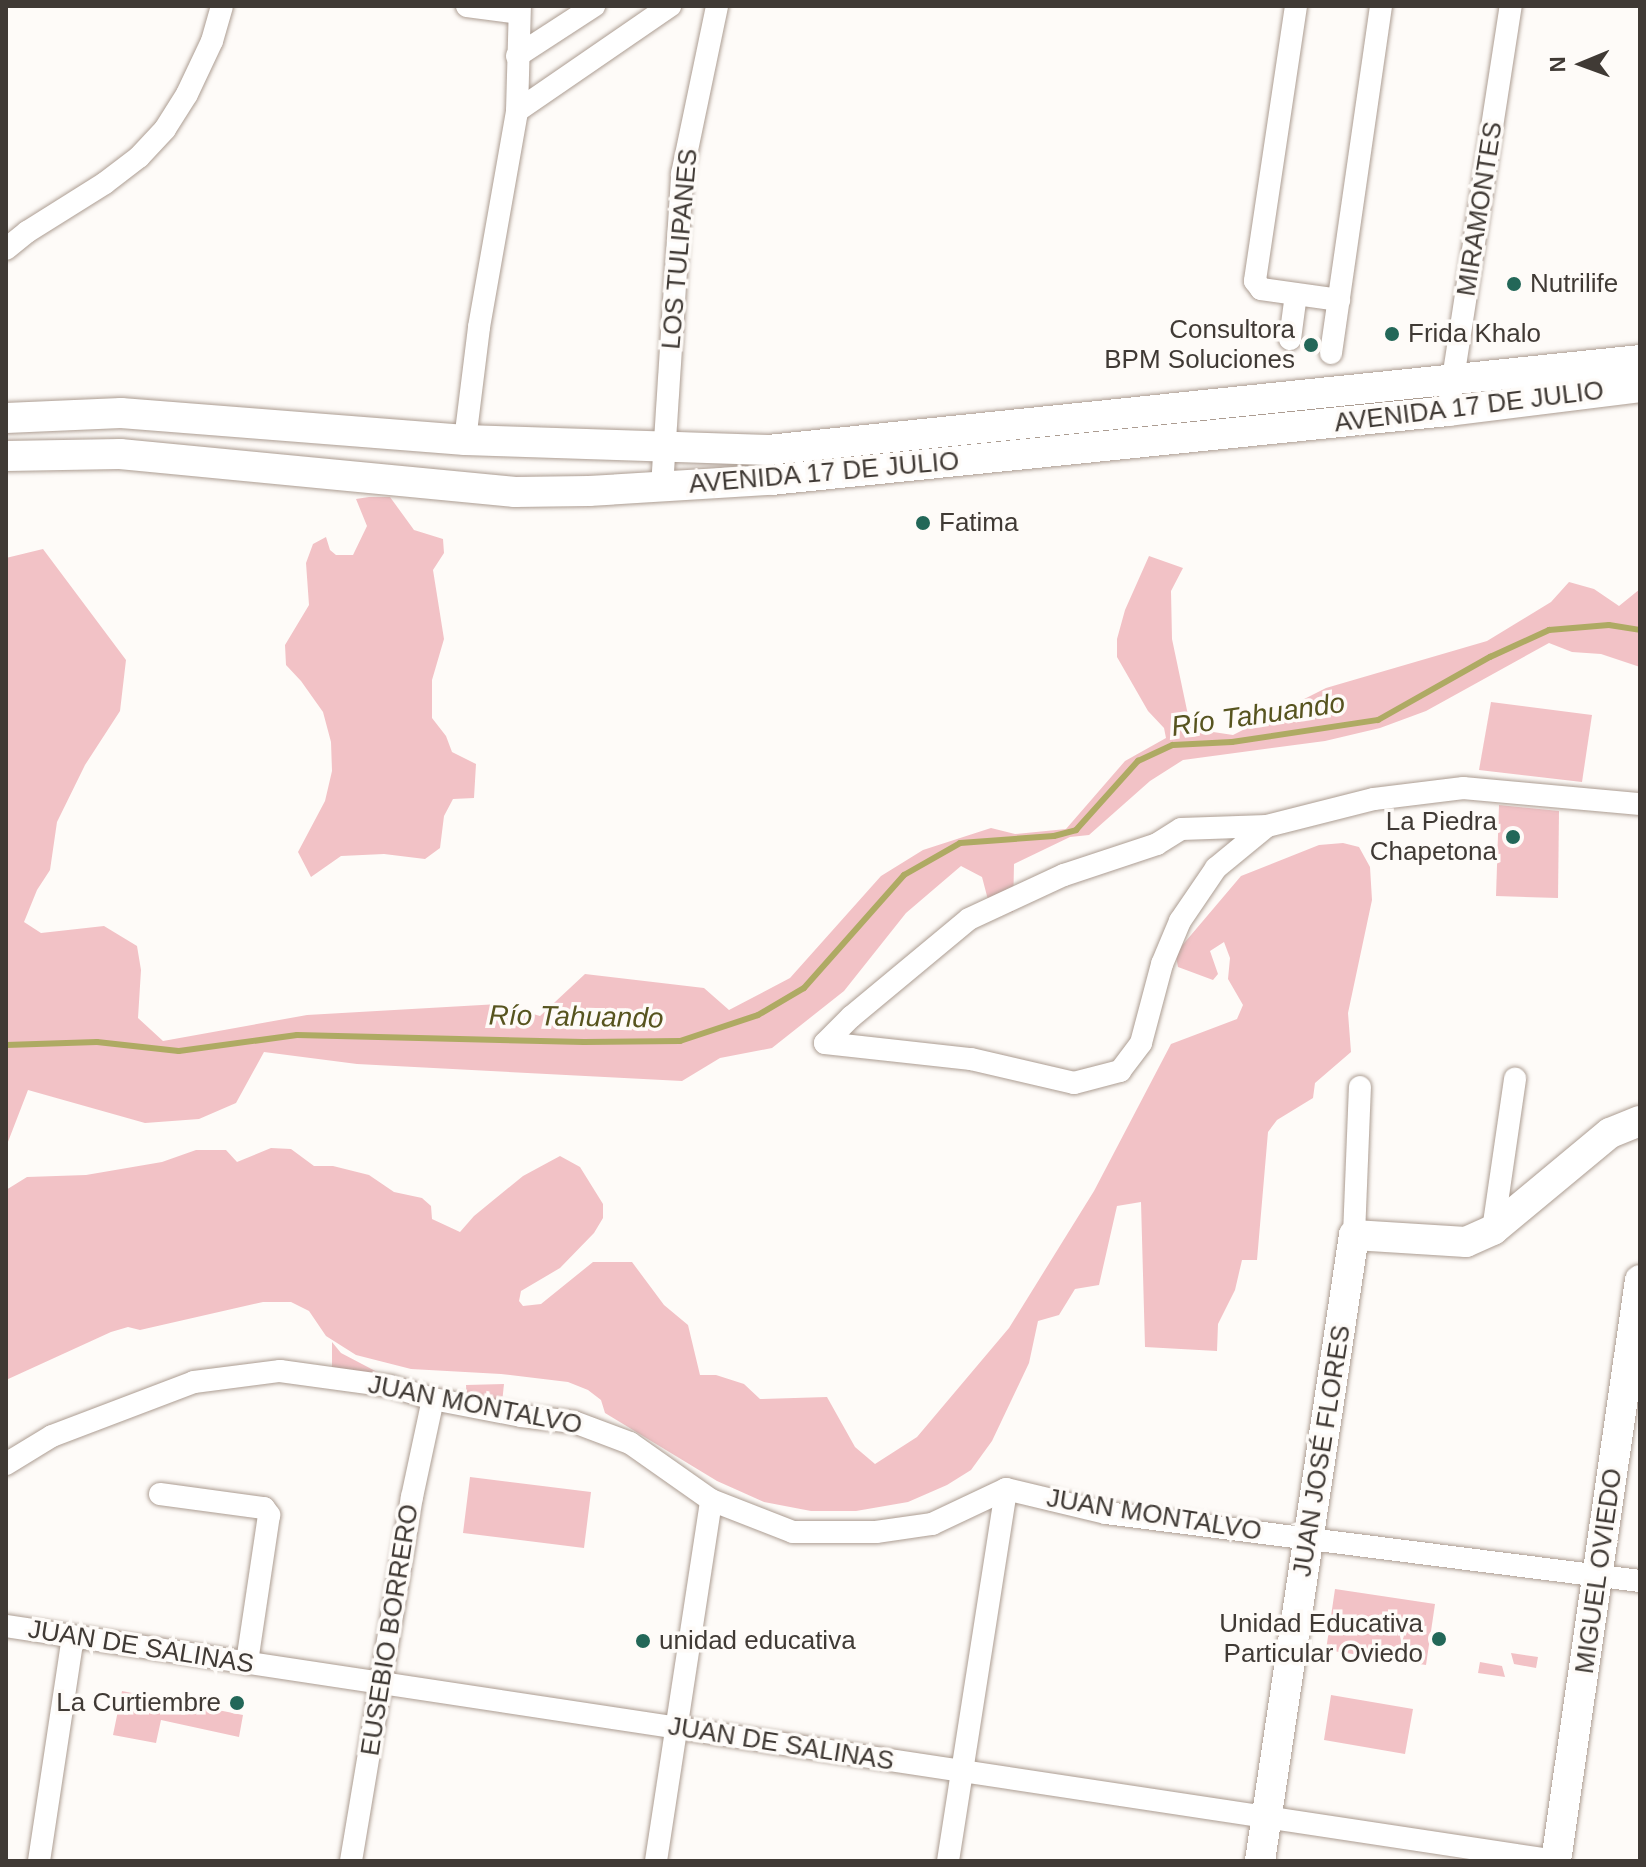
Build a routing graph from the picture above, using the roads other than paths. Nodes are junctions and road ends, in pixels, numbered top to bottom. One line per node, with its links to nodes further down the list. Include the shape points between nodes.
1 (222, 6): 12 (street, via 212,41 165,129 105,183)
2 (467, 6): 9 (street)
3 (594, 6): 10 (street)
4 (670, 6): 11 (street)
5 (717, 6): 23 (street, LOS TULIPANES, via 682,174)
6 (1296, 6): 13 (street, via 1255,281 1261,289)
7 (1381, 6): 14 (street)
8 (1511, 6): 18 (street, MIRAMONTES)
9 (520, 9): 10 (street)
10 (517, 56): 11 (street)
11 (517, 111): 22 (street)
12 (6, 249)
13 (1296, 294): 14 (street); 15 (street)
14 (1339, 300): 16 (street)
15 (1290, 339)
16 (1331, 353)
17 (1640, 360): 18 (main road, AVENIDA 17 DE JULIO)
18 (1452, 380): 20 (street, MIRAMONTES); 23 (main road, AVENIDA 17 DE JULIO, via 768,450)
19 (1640, 387): 20 (main road, AVENIDA 17 DE JULIO)
20 (1448, 411): 25 (main road, AVENIDA 17 DE JULIO)
21 (6, 418): 22 (main road, AVENIDA 17 DE JULIO, via 121,413)
22 (465, 440): 23 (main road, AVENIDA 17 DE JULIO)
23 (667, 446): 25 (street, LOS TULIPANES)
24 (6, 456): 25 (main road, AVENIDA 17 DE JULIO, via 120,454 515,492)
25 (662, 487)
26 (1640, 804): 27 (street, via 1463,788 1374,799)
27 (1267, 826): 27 (street, via 1216,868 1180,921 1162,964 1141,1043 1120,1071 1074,1083 971,1059 825,1043 969,919 1064,875 1157,844 1181,829)
28 (1515, 1079): 31 (street)
29 (1360, 1087): 32 (street, JUAN JOSÉ FLORES)
30 (1640, 1121): 31 (main road, via 1610,1133)
31 (1493, 1230): 32 (main road, via 1452,1244)
32 (1354, 1235): 39 (main road, JUAN JOSÉ FLORES)
33 (1640, 1280): 40 (main road, MIGUEL OVIEDO)
34 (433, 1399): 35 (street, JUAN MONTALVO, via 390,1386 280,1371 194,1382 52,1436); 38 (street, JUAN MONTALVO, via 574,1422 630,1443); 45 (street, EUSEBIO BORRERO)
35 (6, 1464)
36 (1006, 1489): 38 (street, JUAN MONTALVO, via 932,1524 821,1534 793,1532); 39 (street, JUAN MONTALVO, via 1106,1513); 47 (street)
37 (160, 1494): 44 (street, via 264,1508 269,1515)
38 (711, 1500): 46 (street)
39 (1308, 1539): 40 (street, JUAN MONTALVO); 48 (main road, JUAN JOSÉ FLORES)
40 (1599, 1576): 41 (street, JUAN MONTALVO); 54 (main road, MIGUEL OVIEDO)
41 (1640, 1581)
42 (6, 1626): 43 (street, JUAN DE SALINAS)
43 (73, 1637): 44 (street, JUAN DE SALINAS); 49 (street)
44 (247, 1663): 45 (street, JUAN DE SALINAS)
45 (381, 1684): 46 (street, JUAN DE SALINAS); 50 (street, EUSEBIO BORRERO)
46 (677, 1728): 47 (street, JUAN DE SALINAS); 51 (street)
47 (961, 1771): 48 (street, JUAN DE SALINAS); 52 (street)
48 (1266, 1817): 53 (main road, JUAN JOSÉ FLORES); 54 (street, JUAN DE SALINAS)
49 (39, 1861)
50 (351, 1861)
51 (656, 1861)
52 (948, 1861)
53 (1260, 1861)
54 (1557, 1861)

